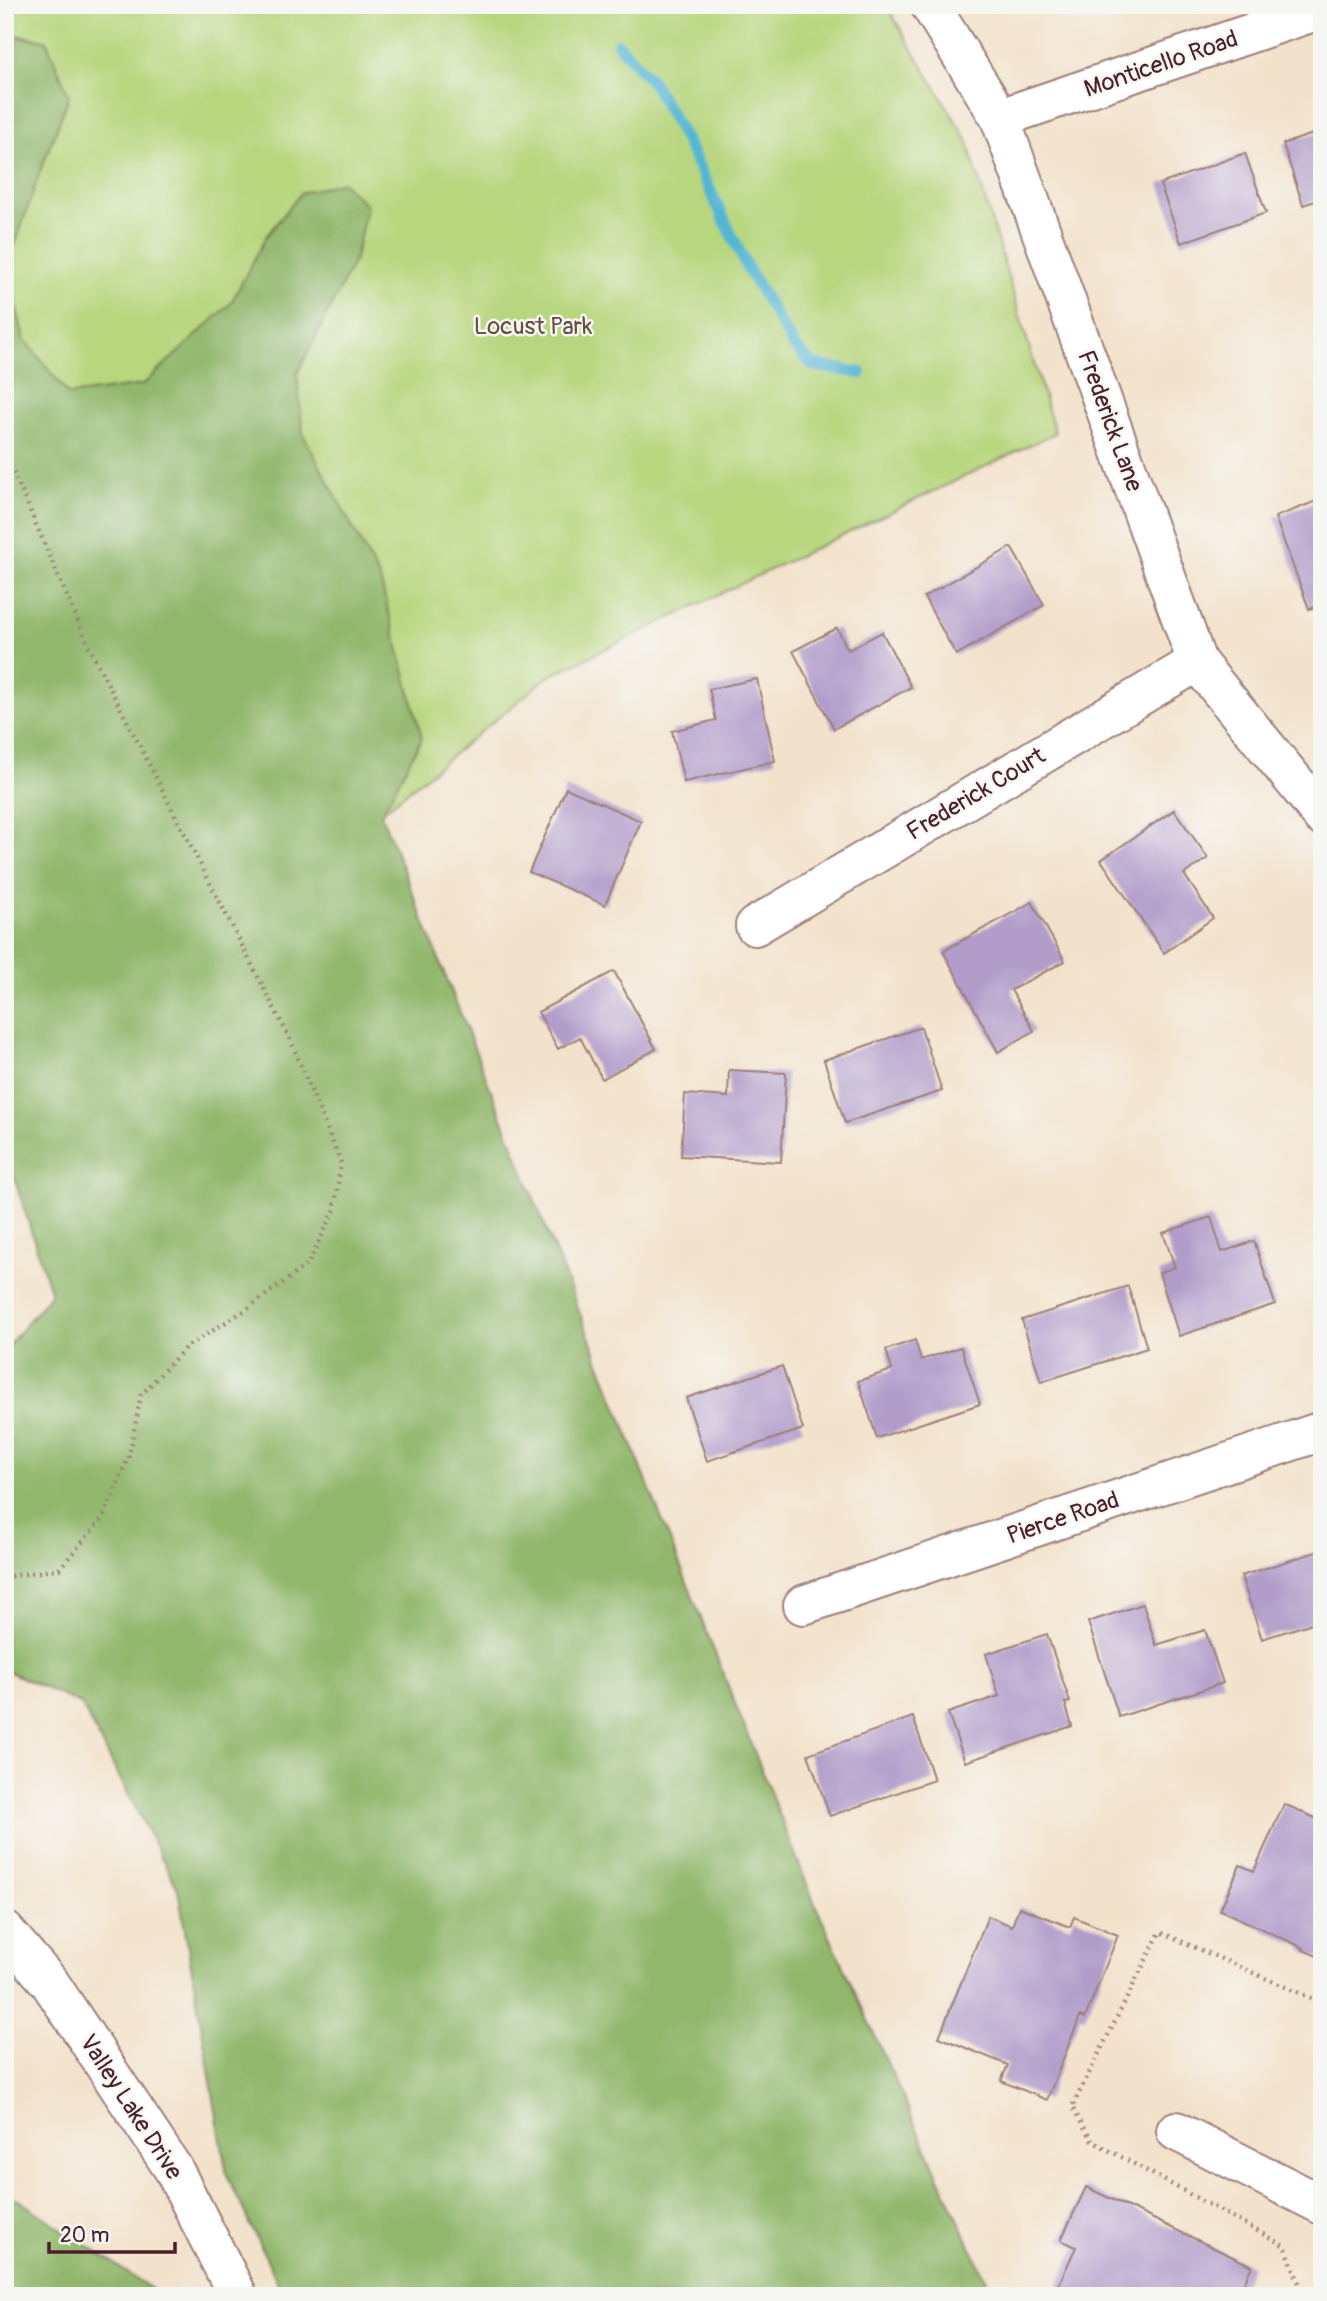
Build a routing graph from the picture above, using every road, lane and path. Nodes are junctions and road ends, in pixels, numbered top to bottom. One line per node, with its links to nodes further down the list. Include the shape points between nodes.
1 (930, 5): 3 (street, Frederick Lane)
2 (1322, 9): 3 (street, Monticello Road)
3 (1000, 118): 5 (street, Frederick Lane)
4 (5, 453): 9 (path, via 90,649 290,1039 341,1163 334,1211 308,1264 186,1347 141,1395 130,1456 103,1518 59,1569)
5 (1197, 662): 6 (street, Frederick Lane); 7 (street, Frederick Court)
6 (1318, 802)
7 (755, 926)
8 (1322, 1431): 10 (street, Pierce Road)
9 (5, 1577)
10 (803, 1605)
11 (5, 1931): 15 (street, Valley Lake Drive, via 50,1983 174,2170)
12 (1322, 2003): 16 (path, via 1160,1932 1072,2107 1092,2141 1285,2246)
13 (1176, 2132): 14 (street)
14 (1322, 2205)
15 (237, 2296)
16 (1304, 2296)

